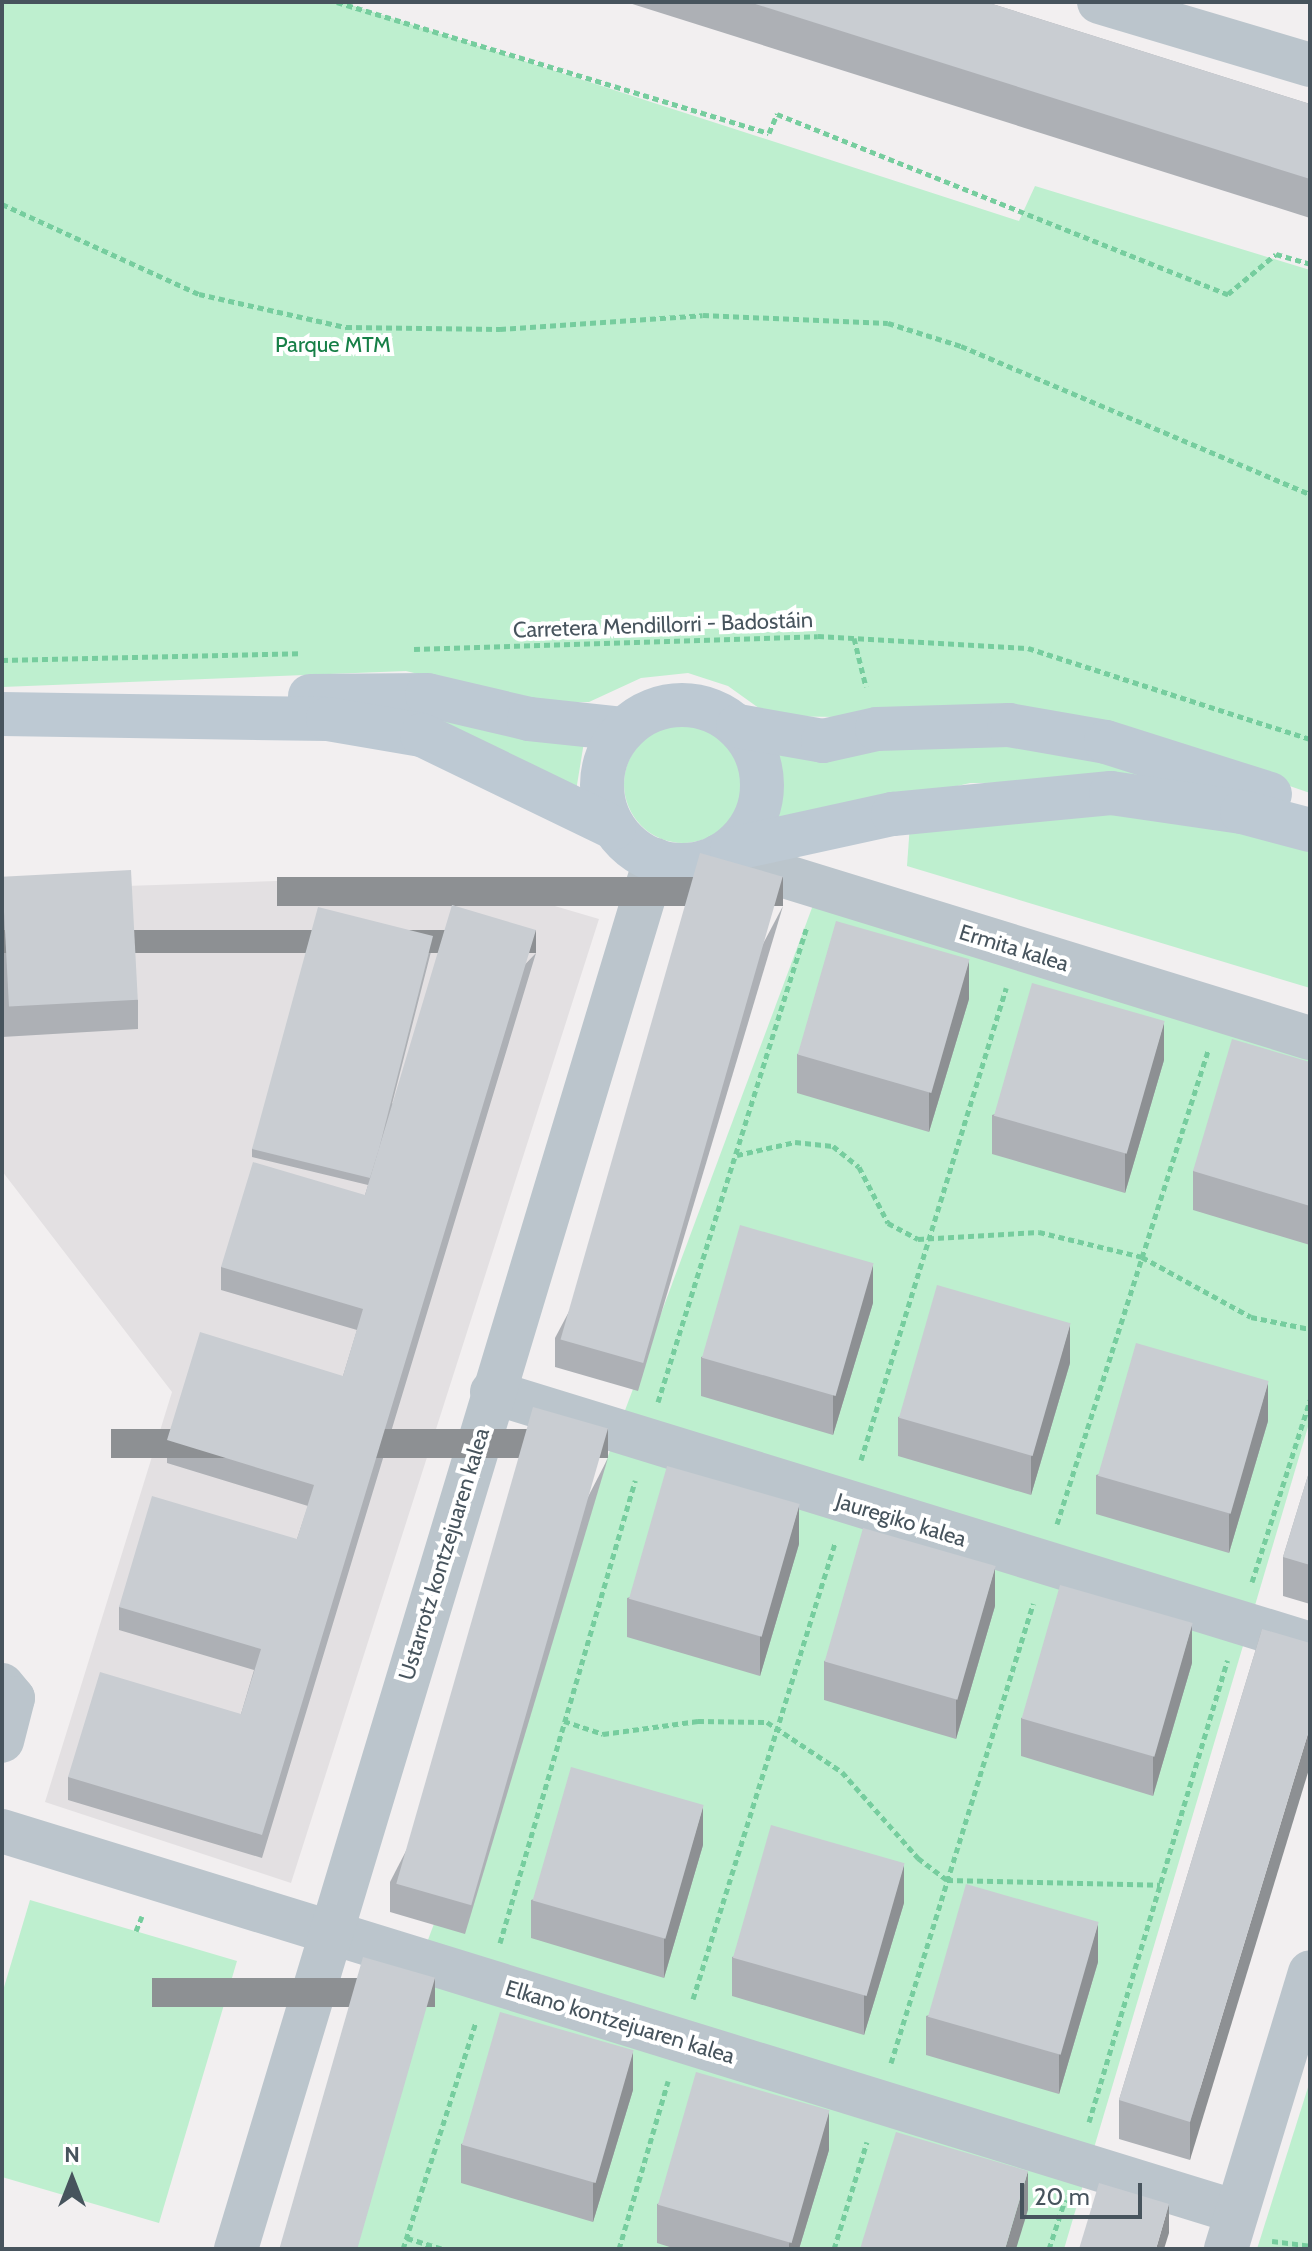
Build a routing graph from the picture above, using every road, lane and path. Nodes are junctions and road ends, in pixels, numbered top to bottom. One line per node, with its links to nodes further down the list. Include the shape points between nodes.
1 (337, 2): 5 (path, via 769,133 777,114 1228,294 1276,254)
2 (1099, 2): 3 (street)
3 (1310, 65)
4 (2, 204): 6 (path, via 199,294 346,327 500,329 703,315 888,323 961,346)
5 (1310, 264)
6 (1310, 494)
7 (401, 650): 14 (path, Carretera Mendillorri - Badostáin, via 818,636 1028,648)
8 (308, 653): 9 (path)
9 (2, 660)
10 (98, 712): 11 (street); 13 (street, via 206,696 427,695 529,719); 16 (street, via 328,719 422,735)
11 (2, 714)
12 (738, 726): 13 (street, via 689,705 655,710); 15 (street, via 823,741 877,729 1009,725 1106,742); 18 (street, via 760,761 763,785 749,831)
13 (624, 729): 16 (street, via 602,777)
14 (1310, 739)
15 (1310, 807)
16 (614, 828): 19 (street)
17 (1310, 830): 18 (street, via 1242,812 1111,793 893,814)
18 (726, 852): 19 (street, via 676,865); 20 (street, Ermita kalea)
19 (655, 860): 28 (street, Ustarrotz kontzejuaren kalea)
20 (819, 889): 21 (street, Ermita kalea); 24 (path)
21 (1018, 949): 22 (street, Ermita kalea); 25 (path)
22 (1220, 1011): 23 (street, Ermita kalea); 26 (path)
23 (1310, 1038)
24 (736, 1155): 25 (path, via 795,1142 833,1146 859,1167 888,1223); 30 (path)
25 (929, 1239): 26 (path, via 1039,1232); 31 (path)
26 (1142, 1257): 27 (path, via 1251,1317); 32 (path)
27 (1310, 1329)
28 (492, 1392): 30 (street, Jauregiko kalea); 42 (street, Ustarrotz kontzejuaren kalea)
29 (1310, 1400): 33 (path)
30 (646, 1442): 31 (street, Jauregiko kalea); 36 (path)
31 (847, 1504): 32 (street, Jauregiko kalea); 37 (path)
32 (1045, 1564): 33 (street, Jauregiko kalea); 40 (path)
33 (1240, 1622): 34 (street, Jauregiko kalea); 41 (path)
34 (1310, 1644)
35 (2, 1685): 38 (street, via 13,1698)
36 (564, 1721): 37 (path, via 603,1734 698,1721 767,1722); 44 (path)
37 (776, 1730): 40 (path, via 842,1772 918,1858); 45 (path)
38 (2, 1741)
39 (2, 1831): 42 (street, Elkano kontzejuaren kalea)
40 (947, 1880): 41 (path); 46 (path)
41 (1160, 1885): 47 (path)
42 (331, 1934): 44 (street, Elkano kontzejuaren kalea); 50 (street, Ustarrotz kontzejuaren kalea)
43 (1310, 1972): 48 (street)
44 (489, 1981): 45 (street, Elkano kontzejuaren kalea); 49 (path)
45 (680, 2040): 46 (street, Elkano kontzejuaren kalea); 53 (path)
46 (879, 2102): 47 (street, Elkano kontzejuaren kalea); 54 (path)
47 (1077, 2162): 48 (street, Elkano kontzejuaren kalea)
48 (1232, 2231)
49 (407, 2238): 51 (path); 52 (path)
50 (236, 2249)
51 (403, 2249)
52 (443, 2249)
53 (619, 2249)
54 (834, 2249)

